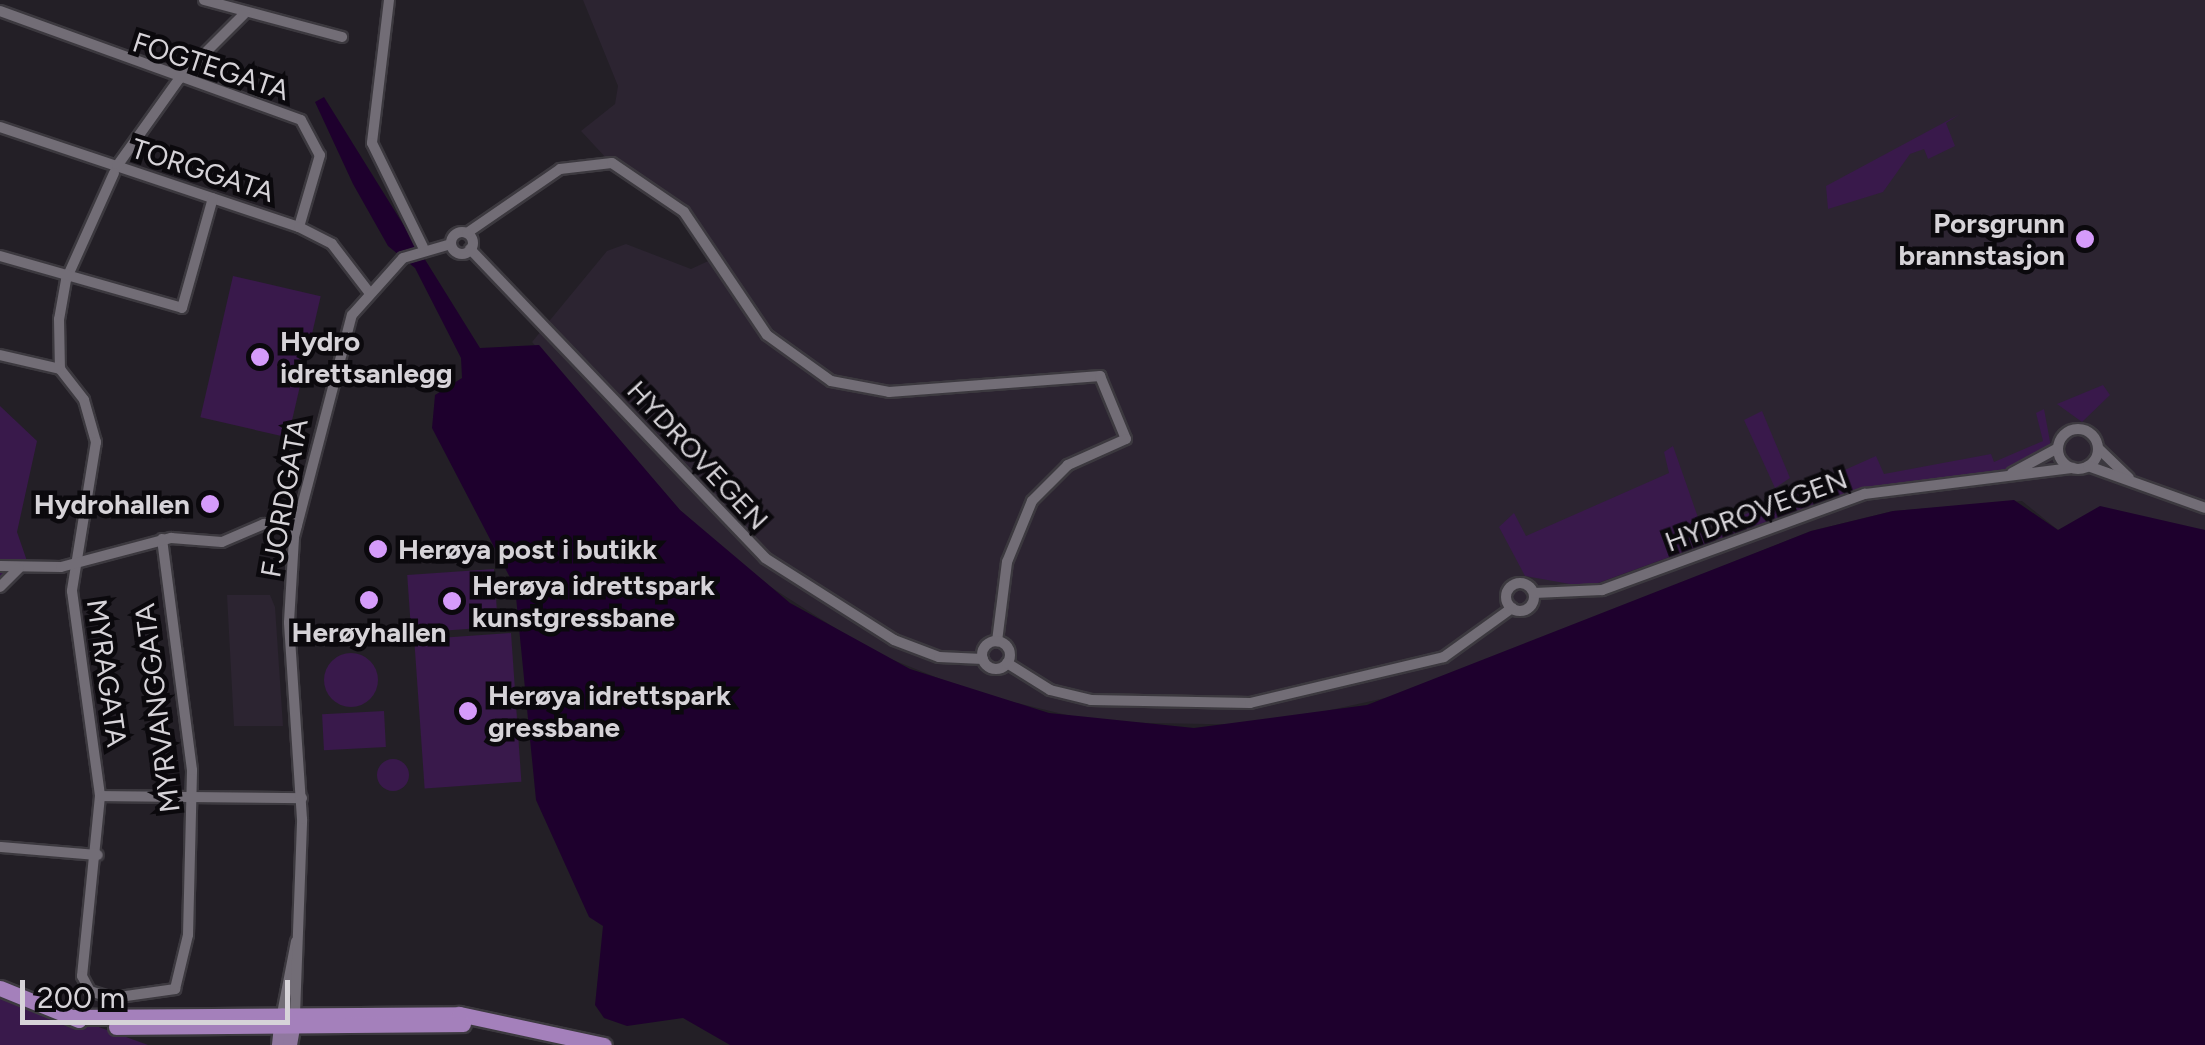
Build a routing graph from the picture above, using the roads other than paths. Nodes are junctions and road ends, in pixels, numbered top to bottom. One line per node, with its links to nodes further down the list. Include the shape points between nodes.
1 (204, 0): 4 (street)
2 (389, 0): 14 (street, via 374,155)
3 (0, 11): 6 (street, FOGTEGATA)
4 (244, 14): 5 (street); 6 (street)
5 (342, 37)
6 (179, 79): 8 (street); 10 (street, FOGTEGATA, via 258,101 308,127 320,165)
7 (0, 127): 8 (street, TORGGATA)
8 (116, 170): 9 (street, TORGGATA); 16 (street)
9 (213, 198): 10 (street, TORGGATA); 16 (street, via 182,308)
10 (299, 226): 17 (street, TORGGATA, via 332,244)
11 (467, 234): 12 (street); 13 (street); 35 (street, via 560,170 605,161 684,212 766,335 820,376 890,392 1100,376 1126,439 1068,465 1032,501 1007,562)
12 (451, 244): 13 (street); 14 (street)
13 (470, 249): 36 (street, HYDROVEGEN, via 764,558 894,640 939,657)
14 (415, 251): 17 (street, FJORDGATA)
15 (0, 256): 16 (street)
16 (66, 280): 19 (street)
17 (368, 291): 27 (street, FJORDGATA, via 336,358)
18 (0, 356): 19 (street)
19 (60, 369): 29 (street, MYRAGATA, via 96,429)
20 (2058, 448): 21 (street, via 2081,430); 23 (street); 24 (street, HYDROVEGEN)
21 (2098, 448): 22 (street); 25 (street)
22 (2088, 466): 23 (street, HYDROVEGEN); 25 (street)
23 (2072, 468): 24 (street, HYDROVEGEN)
24 (1996, 478): 33 (street, HYDROVEGEN, via 1846,498 1602,590)
25 (2151, 491): 26 (street)
26 (2205, 508)
27 (297, 525): 28 (street, via 264,524 222,542); 40 (street, FJORDGATA, via 289,622)
28 (162, 540): 29 (street); 39 (street, MYRVANGGATA)
29 (76, 564): 31 (street); 38 (street, MYRAGATA)
30 (0, 566): 31 (street)
31 (18, 568): 32 (street)
32 (0, 587)
33 (1534, 593): 34 (street, via 1528,608); 34 (street, via 1510,586)
34 (1512, 608): 37 (street, via 1480,638 1411,668 1250,703 1091,700 1039,685)
35 (998, 642): 36 (street); 37 (street)
36 (983, 659): 37 (street, HYDROVEGEN, via 992,668)
37 (1008, 662)
38 (100, 796): 39 (street); 42 (street, MYRAGATA)
39 (194, 798): 40 (street); 44 (street, MYRVANGGATA, via 188,935)
40 (302, 798): 45 (street, FJORDGATA)
41 (0, 846): 42 (street)
42 (98, 855): 44 (street, MYRAGATA, via 84,985 112,998)
43 (0, 988): 45 (highway, via 74,1017 132,1028)
44 (175, 989)
45 (288, 1020): 46 (main road); 47 (main road); 48 (highway, via 499,1021)
46 (279, 1045)
47 (290, 1045)
48 (604, 1045)

